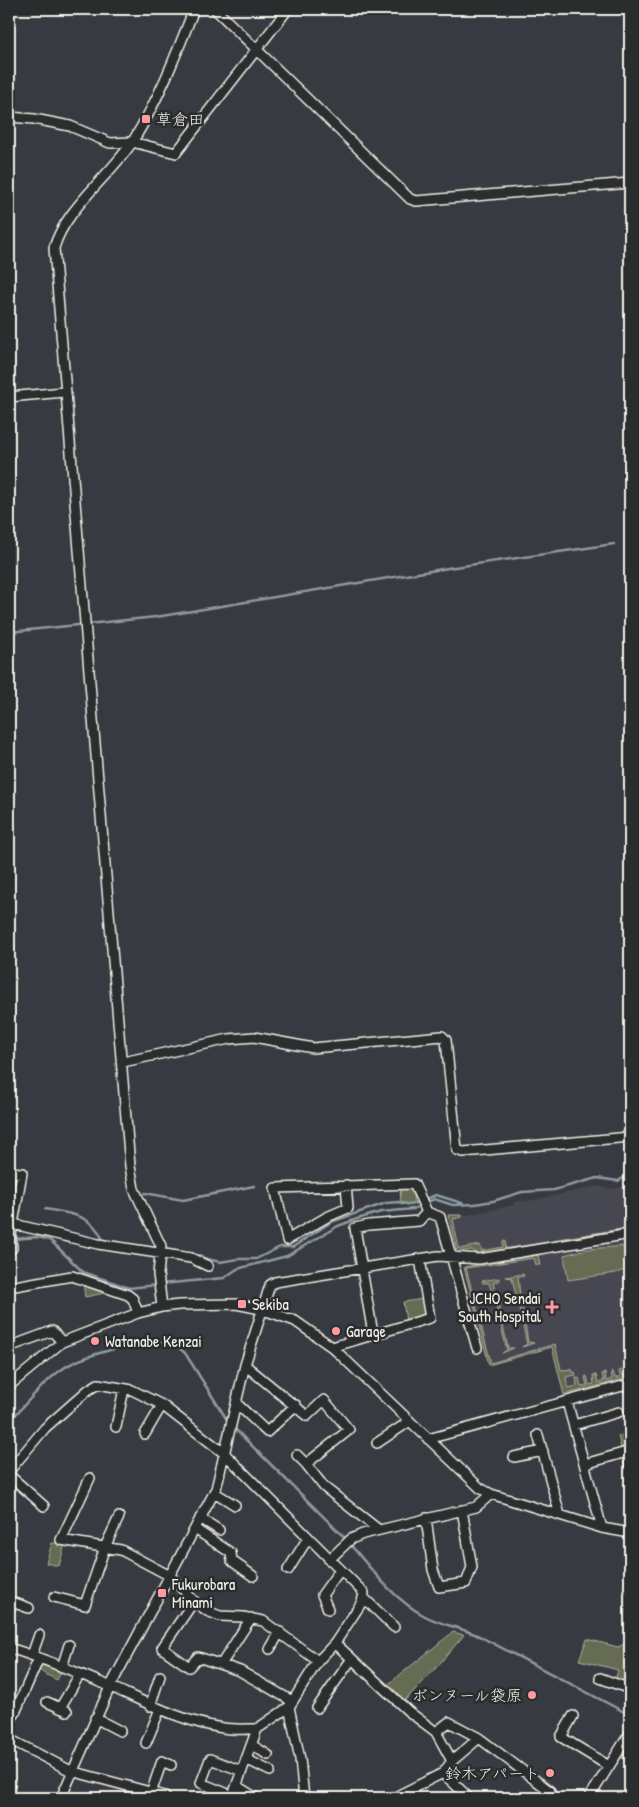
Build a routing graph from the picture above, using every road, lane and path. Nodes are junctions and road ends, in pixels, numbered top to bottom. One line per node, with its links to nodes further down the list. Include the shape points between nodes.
1 (194, 9): 6 (street, via 164,86)
2 (215, 9): 4 (street)
3 (288, 9): 4 (street)
4 (258, 50): 6 (street, via 179,152 172,154); 7 (street, via 410,199)
5 (9, 117): 6 (street, via 34,118 70,126 110,143)
6 (132, 142): 8 (street, via 56,238 54,258)
7 (630, 183)
8 (64, 392): 9 (street); 10 (street)
9 (9, 397)
10 (123, 1062): 11 (street, via 230,1039 254,1037 314,1048 442,1036 446,1040 457,1150); 18 (street, via 134,1189 156,1232)
11 (630, 1137)
12 (9, 1172): 15 (street, via 22,1173)
13 (346, 1185): 13 (street, via 275,1188 287,1240 348,1208); 14 (street, via 414,1184)
14 (426, 1210): 19 (street, via 440,1217); 22 (street, via 419,1221 355,1228)
15 (11, 1223): 17 (street); 18 (street, via 98,1244)
16 (630, 1234): 19 (street, via 480,1258)
17 (11, 1242)
18 (160, 1254): 21 (street, via 191,1258); 24 (street, via 158,1274)
19 (452, 1257): 20 (street); 31 (street)
20 (420, 1259): 22 (street); 27 (street, via 430,1318)
21 (208, 1266)
22 (361, 1268): 25 (street, via 275,1282 266,1290); 27 (street)
23 (9, 1287): 26 (street, via 72,1276 128,1295)
24 (162, 1306): 25 (street, via 236,1304); 26 (street)
25 (261, 1309): 30 (street, via 295,1320); 32 (street)
26 (138, 1313): 28 (street)
27 (373, 1334): 30 (street)
28 (62, 1342): 29 (street, via 52,1332); 34 (street)
29 (9, 1347)
30 (332, 1347): 41 (street)
31 (477, 1348)
32 (245, 1365): 37 (street); 39 (street)
33 (630, 1384): 36 (street)
34 (9, 1386)
35 (124, 1389): 38 (street); 43 (street); 56 (street, via 98,1384 88,1390 45,1428)
36 (568, 1402): 42 (street); 46 (street)
37 (236, 1403): 39 (street, via 267,1432); 50 (street)
38 (162, 1404): 44 (street); 50 (street)
39 (296, 1405): 53 (street, via 307,1416 324,1400 349,1430)
40 (619, 1412): 42 (street)
41 (410, 1421): 46 (street); 47 (street)
42 (574, 1425): 54 (street)
43 (116, 1427)
44 (145, 1434)
45 (538, 1435): 48 (street)
46 (428, 1440): 60 (street, via 480,1488)
47 (377, 1443)
48 (543, 1451): 52 (street); 64 (street)
49 (629, 1452): 54 (street); 55 (street)
50 (225, 1454): 59 (street); 73 (street)
51 (297, 1455): 53 (street)
52 (514, 1457)
53 (306, 1464): 71 (street, via 324,1487)
54 (585, 1464): 68 (street)
55 (630, 1465)
56 (9, 1471)
57 (9, 1475): 62 (street)
58 (90, 1478): 74 (street, via 61,1540)
59 (214, 1492): 61 (street); 66 (street)
60 (491, 1494): 63 (street, via 476,1506); 64 (street)
61 (234, 1505)
62 (44, 1506)
63 (462, 1510): 67 (street); 67 (street, via 472,1567 466,1583 439,1587 433,1570)
64 (560, 1515): 68 (street)
65 (119, 1517): 74 (street)
66 (200, 1518): 69 (street); 70 (street)
67 (426, 1518): 71 (street)
68 (602, 1528): 72 (street)
69 (194, 1529): 78 (street); 79 (street, via 231,1553 232,1560)
70 (220, 1530)
71 (380, 1530): 75 (street, via 351,1539)
72 (630, 1533)
73 (308, 1538): 75 (street); 76 (street)
74 (105, 1547): 78 (street, via 121,1550); 80 (street, via 85,1605)
75 (329, 1560): 77 (street)
76 (288, 1570)
77 (340, 1570): 81 (street, via 364,1592); 85 (street, via 322,1595)
78 (170, 1576): 83 (street); 102 (street)
79 (253, 1576)
80 (54, 1597)
81 (363, 1597): 87 (street); 90 (street)
82 (9, 1601): 84 (street)
83 (194, 1602): 86 (street, via 220,1616); 97 (street, via 162,1648 190,1667 198,1657)
84 (29, 1608)
85 (328, 1609)
86 (251, 1618): 88 (street, via 263,1621); 97 (street)
87 (394, 1627)
88 (280, 1632): 93 (street); 96 (street)
89 (38, 1635): 94 (street)
90 (335, 1643): 95 (street); 96 (street)
91 (69, 1645): 98 (street)
92 (9, 1648): 94 (street)
93 (270, 1649)
94 (35, 1656): 98 (street); 109 (street, via 14,1715)
95 (352, 1660): 107 (street); 114 (street)
96 (318, 1661): 105 (street)
97 (222, 1663): 105 (street)
98 (62, 1667): 99 (street)
99 (80, 1674): 102 (street); 104 (street, via 63,1710)
100 (160, 1676): 106 (street)
101 (600, 1678): 103 (street)
102 (110, 1687): 106 (street); 111 (street)
103 (630, 1689)
104 (46, 1702)
105 (290, 1704): 112 (street); 136 (street)
106 (150, 1706): 108 (street)
107 (317, 1708)
108 (160, 1709): 112 (street, via 223,1728); 118 (street)
109 (9, 1712)
110 (573, 1716): 124 (street, via 561,1737)
111 (95, 1718): 113 (street); 125 (street)
112 (257, 1729): 119 (street)
113 (120, 1731)
114 (436, 1732): 116 (street, via 449,1722); 122 (street)
115 (630, 1733): 124 (street)
116 (479, 1738): 122 (street); 130 (street)
117 (11, 1740): 125 (street)
118 (146, 1743)
119 (252, 1745): 120 (street); 121 (street)
120 (268, 1754)
121 (246, 1759): 126 (street); 127 (street)
122 (452, 1761): 128 (street)
123 (171, 1765): 131 (street, via 162,1761)
124 (609, 1766): 139 (street)
125 (71, 1771): 131 (street); 134 (street)
126 (242, 1771): 129 (street); 133 (street, via 210,1759 201,1783)
127 (270, 1771)
128 (443, 1773): 137 (street); 138 (street)
129 (237, 1786): 133 (street); 135 (street)
130 (550, 1791)
131 (151, 1793): 132 (street)
132 (165, 1796)
133 (233, 1797)
134 (61, 1798)
135 (256, 1798)
136 (304, 1798)
137 (393, 1798)
138 (469, 1798)
139 (588, 1798)

